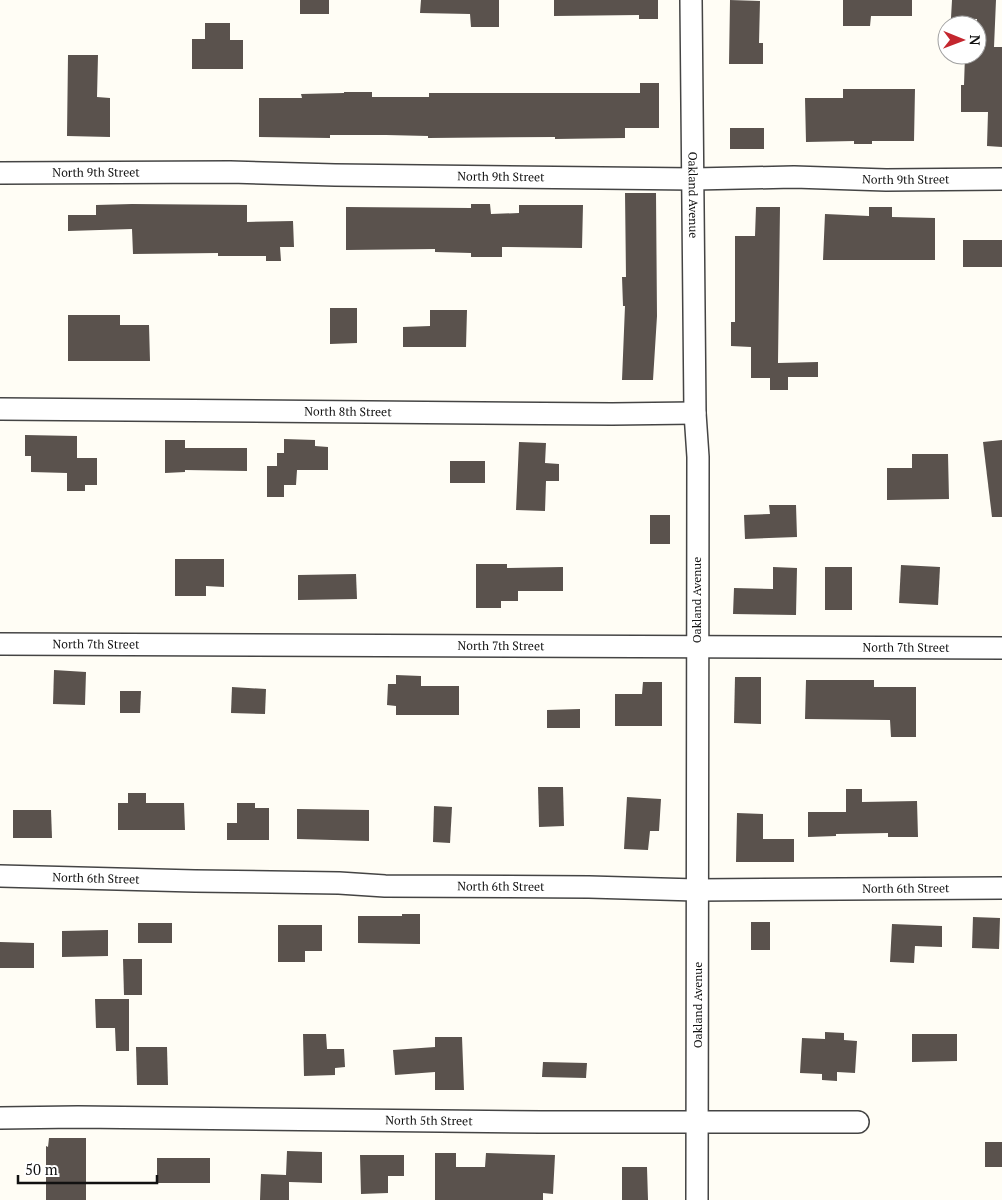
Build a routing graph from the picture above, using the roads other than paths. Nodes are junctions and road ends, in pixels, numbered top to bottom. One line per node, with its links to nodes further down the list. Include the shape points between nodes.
1 (691, 0): 3 (street, Oakland Avenue)
2 (0, 173): 3 (street, North 9th Street, via 230,172)
3 (694, 179): 4 (street, North 9th Street); 6 (street, Oakland Avenue)
4 (1002, 179)
5 (0, 409): 6 (street, North 8th Street)
6 (695, 413): 8 (street, Oakland Avenue, via 698,456)
7 (0, 644): 8 (street, North 7th Street)
8 (697, 648): 9 (street, North 7th Street); 12 (street, Oakland Avenue)
9 (1002, 648)
10 (0, 876): 12 (street, North 6th Street)
11 (1002, 888): 12 (street, North 6th Street)
12 (696, 890): 14 (street, Oakland Avenue)
13 (0, 1118): 14 (street, North 5th Street)
14 (698, 1122): 15 (street, North 5th Street); 16 (street, Oakland Avenue)
15 (858, 1122)
16 (697, 1200)

